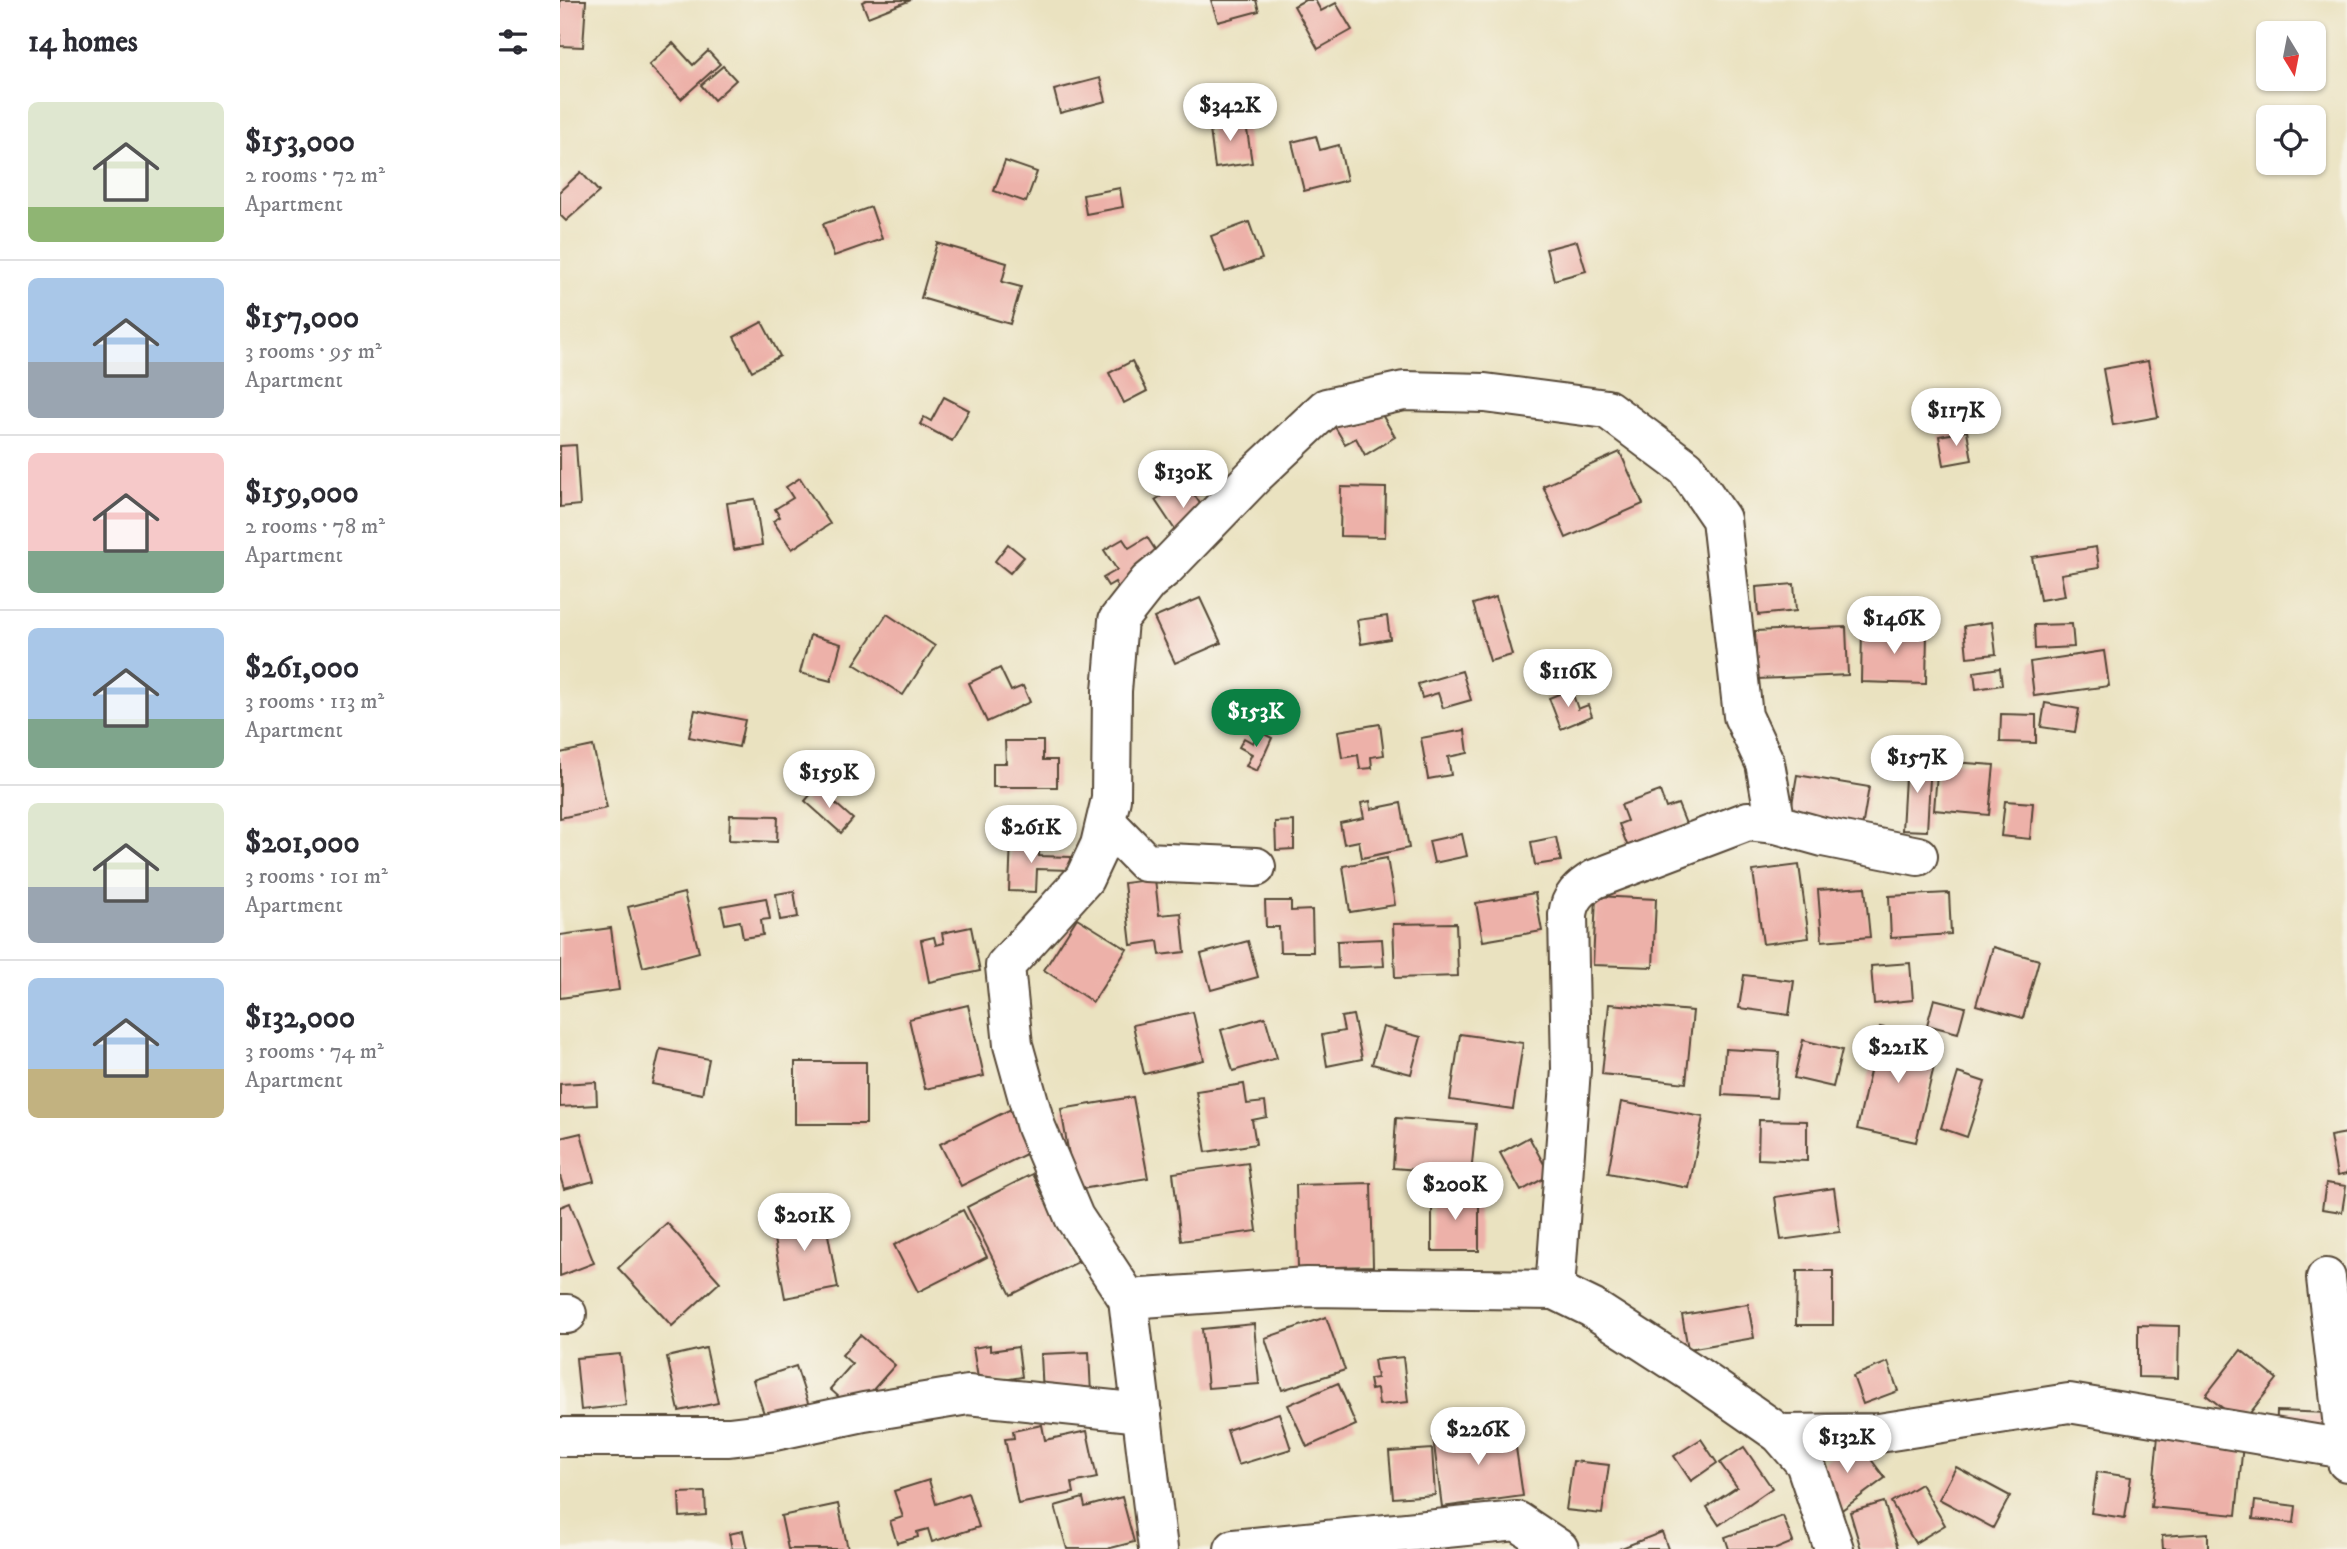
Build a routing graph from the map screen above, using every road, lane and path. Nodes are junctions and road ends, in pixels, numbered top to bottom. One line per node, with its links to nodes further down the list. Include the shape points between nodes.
1 (1106, 822): 2 (street, via 1111,799 1118,620 1148,582 1326,408 1404,391 1485,393 1607,409 1686,468 1721,519 1743,716 1765,763); 4 (street, via 1145,862); 7 (street, via 1084,879 1005,966 1013,1045 1036,1127 1074,1217)
2 (1776, 824): 3 (street); 6 (street, via 1748,821 1595,878 1582,886 1569,905 1571,1069)
3 (1917, 856)
4 (1256, 867)
5 (2326, 1278): 11 (street)
6 (1555, 1290): 7 (street, via 1307,1287); 9 (street, via 1592,1308)
7 (1128, 1299): 8 (street)
8 (1142, 1413): 10 (street, via 968,1395 729,1437); 12 (street)
9 (1780, 1434): 11 (street, via 1879,1433 2069,1403); 15 (street, via 1805,1462)
10 (560, 1437)
11 (2346, 1455)
12 (1158, 1549)
13 (1234, 1549): 14 (street, via 1517,1521)
14 (1559, 1549)
15 (1833, 1549)

